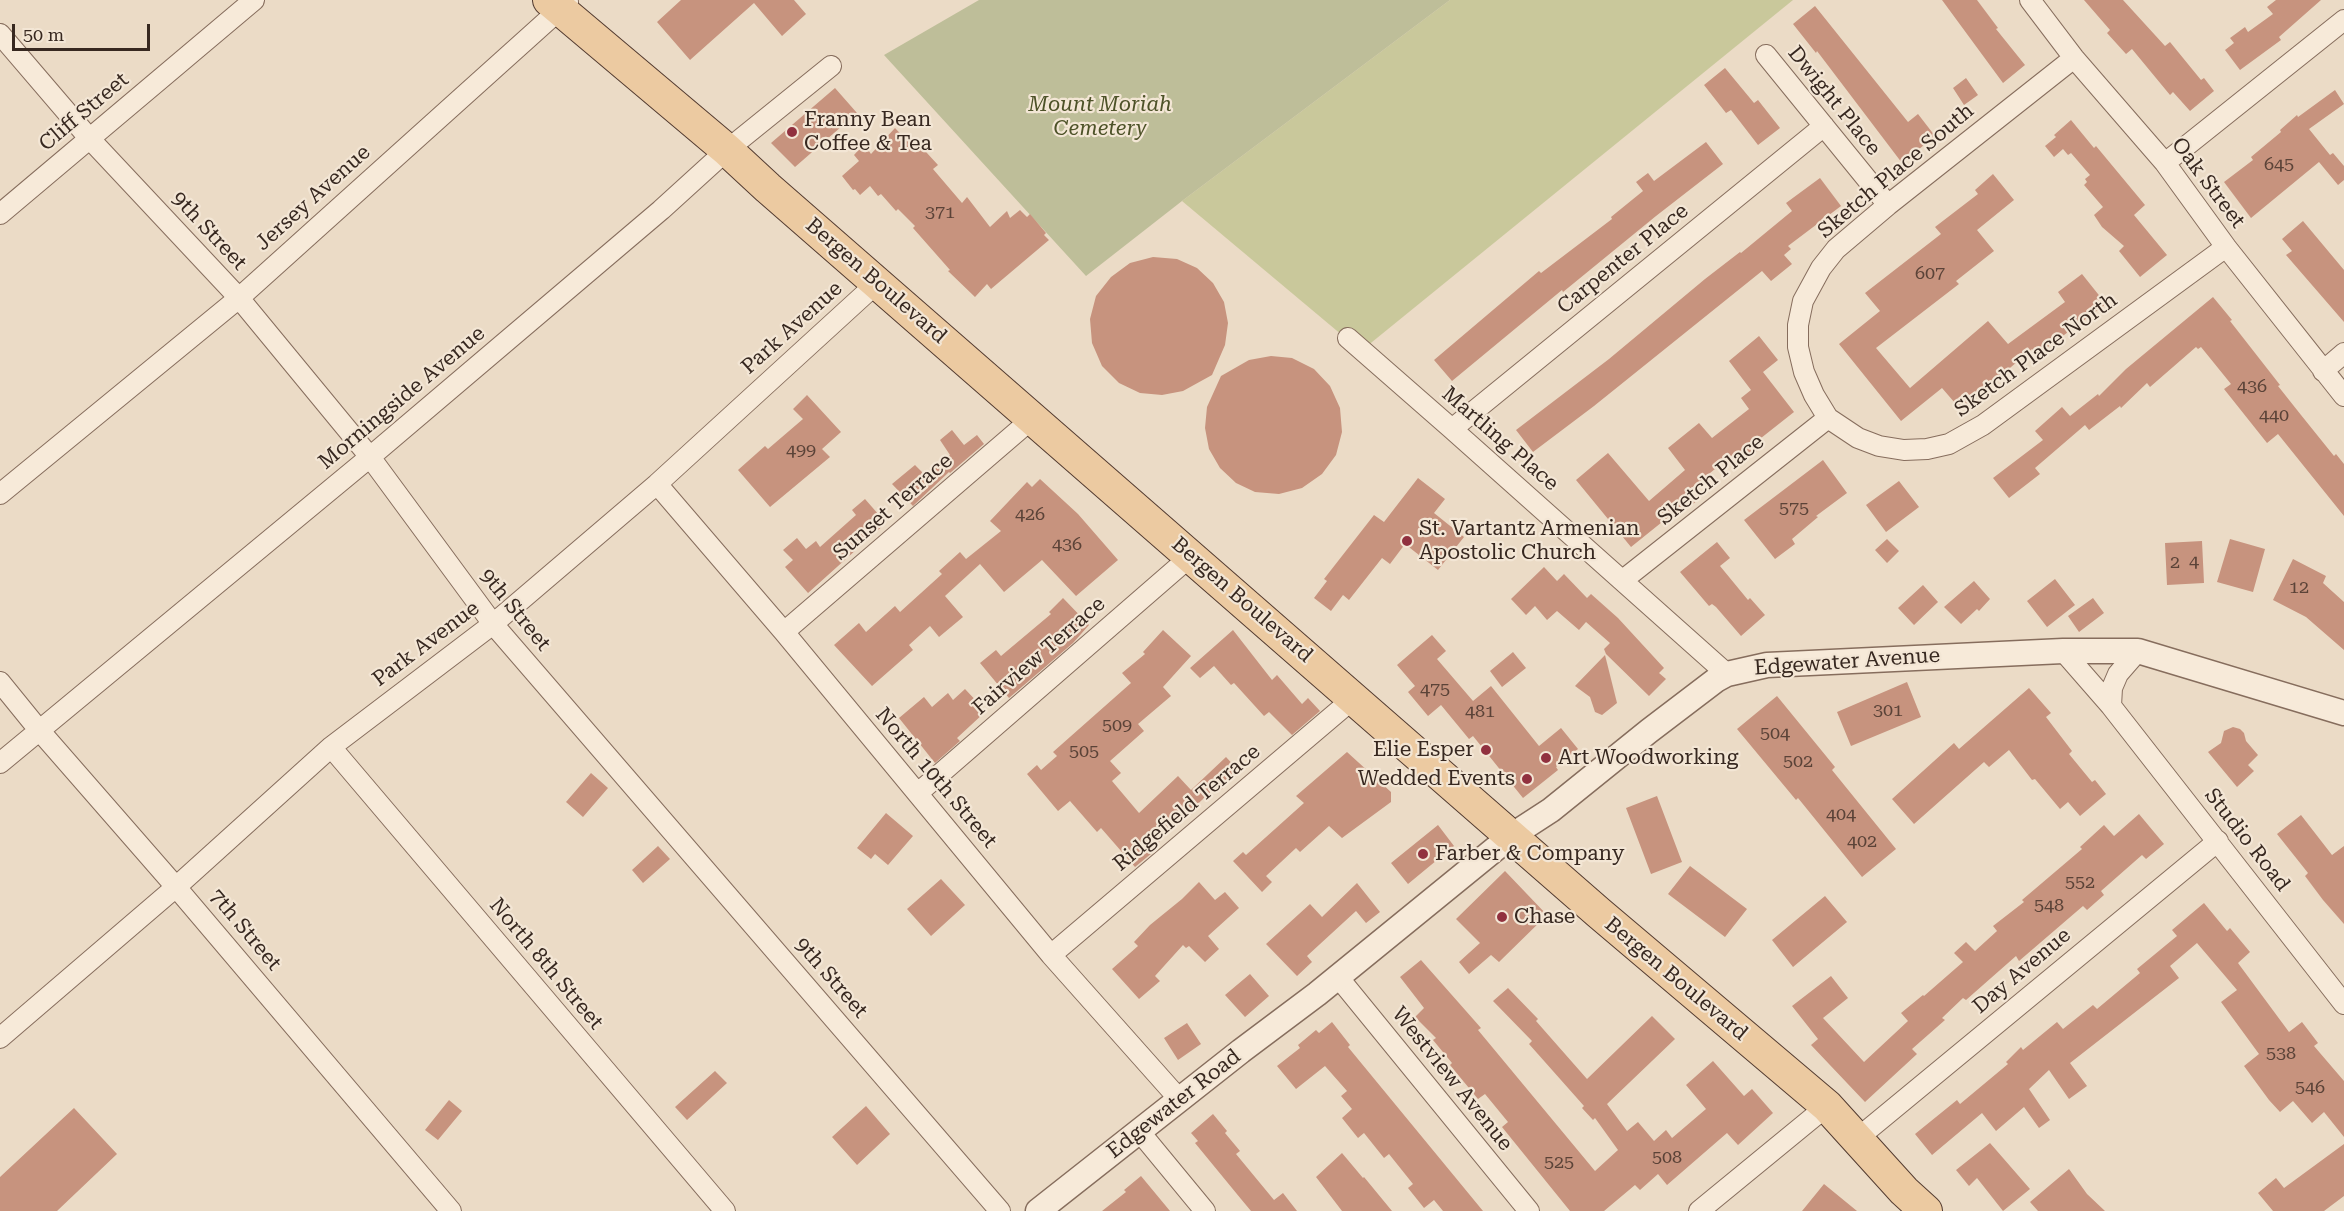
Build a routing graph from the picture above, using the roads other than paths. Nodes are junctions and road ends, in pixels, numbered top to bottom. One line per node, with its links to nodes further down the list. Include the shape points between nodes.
1 (252, 0): 10 (street, Cliff Street)
2 (2030, 0): 7 (street, Oak Street)
3 (559, 3): 11 (main road, Bergen Boulevard); 17 (street, Jersey Avenue)
4 (2344, 20): 12 (street)
5 (0, 34): 10 (street, 9th Street)
6 (1766, 55): 9 (street, Dwight Place)
7 (2074, 58): 12 (street, Oak Street); 13 (street, Sketch Place South)
8 (831, 66): 11 (street, Morningside Avenue)
9 (1824, 126): 13 (street, Dwight Place); 24 (street, Carpenter Place)
10 (89, 138): 14 (street, Cliff Street); 17 (street, 9th Street)
11 (727, 150): 16 (main road, Bergen Boulevard); 25 (street, Morningside Avenue)
12 (2165, 163): 15 (street, Oak Street)
13 (1888, 205): 23 (street, Sketch Place South, via 1836,249 1803,301 1798,347 1804,372)
14 (0, 214)
15 (2226, 247): 20 (street, Oak Street); 23 (street, Sketch Place North, via 1983,425 1949,444 1904,450 1879,446 1858,438)
16 (877, 283): 22 (main road, Bergen Boulevard); 26 (street, Park Avenue)
17 (239, 298): 25 (street, 9th Street); 27 (street, Jersey Avenue)
18 (1348, 338): 24 (street, Martling Place)
19 (2344, 353): 20 (street)
20 (2323, 371): 21 (street, Oak Street)
21 (2344, 396)
22 (1033, 417): 28 (main road, Bergen Boulevard); 31 (street, Sunset Terrace)
23 (1828, 418): 29 (street, Sketch Place)
24 (1452, 429): 29 (street, Martling Place)
25 (370, 458): 30 (street, 9th Street); 39 (street, Morningside Avenue)
26 (657, 484): 30 (street, Park Avenue); 31 (street, North 10th Street)
27 (0, 494)
28 (1191, 556): 36 (main road, Bergen Boulevard); 42 (street, Fairview Terrace)
29 (1623, 580): 34 (street, Martling Place)
30 (493, 624): 40 (street, Park Avenue); 57 (street, 9th Street)
31 (784, 632): 42 (street, North 10th Street)
32 (2063, 651): 33 (street, Edgewater Avenue); 34 (street, Edgewater Avenue, via 1767,665); 37 (street, Studio Road)
33 (2138, 651): 37 (street, via 2118,674); 38 (street, Edgewater Avenue)
34 (1727, 674): 43 (street, Edgewater Avenue, via 1551,810)
35 (0, 682): 39 (street, 7th Street)
36 (1354, 698): 43 (main road, Bergen Boulevard); 46 (street, Ridgefield Terrace)
37 (2111, 706): 44 (street, Studio Road)
38 (2344, 713)
39 (39, 730): 41 (street, Morningside Avenue); 45 (street, 7th Street)
40 (331, 747): 45 (street, Park Avenue); 56 (street, North 8th Street)
41 (0, 764)
42 (918, 793): 46 (street, North 10th Street)
43 (1511, 836): 47 (street, Edgewater Avenue); 52 (main road, Bergen Boulevard)
44 (2217, 842): 49 (street, Studio Road); 54 (street, Day Avenue)
45 (176, 887): 50 (street, Park Avenue); 55 (street, 7th Street)
46 (1051, 955): 51 (street, North 10th Street)
47 (1338, 977): 48 (street, Edgewater Avenue); 60 (street, Westview Avenue)
48 (1310, 999): 51 (street, Edgewater Road)
49 (2344, 1004)
50 (0, 1038)
51 (1180, 1100): 53 (street, Edgewater Road)
52 (1827, 1106): 54 (main road, Bergen Boulevard); 61 (street)
53 (1139, 1131): 58 (street, Edgewater Road); 59 (street)
54 (1858, 1138): 62 (main road, Bergen Boulevard)
55 (451, 1211)
56 (725, 1211)
57 (1000, 1211)
58 (1038, 1211)
59 (1205, 1211)
60 (1529, 1211)
61 (1699, 1211)
62 (1926, 1211)

